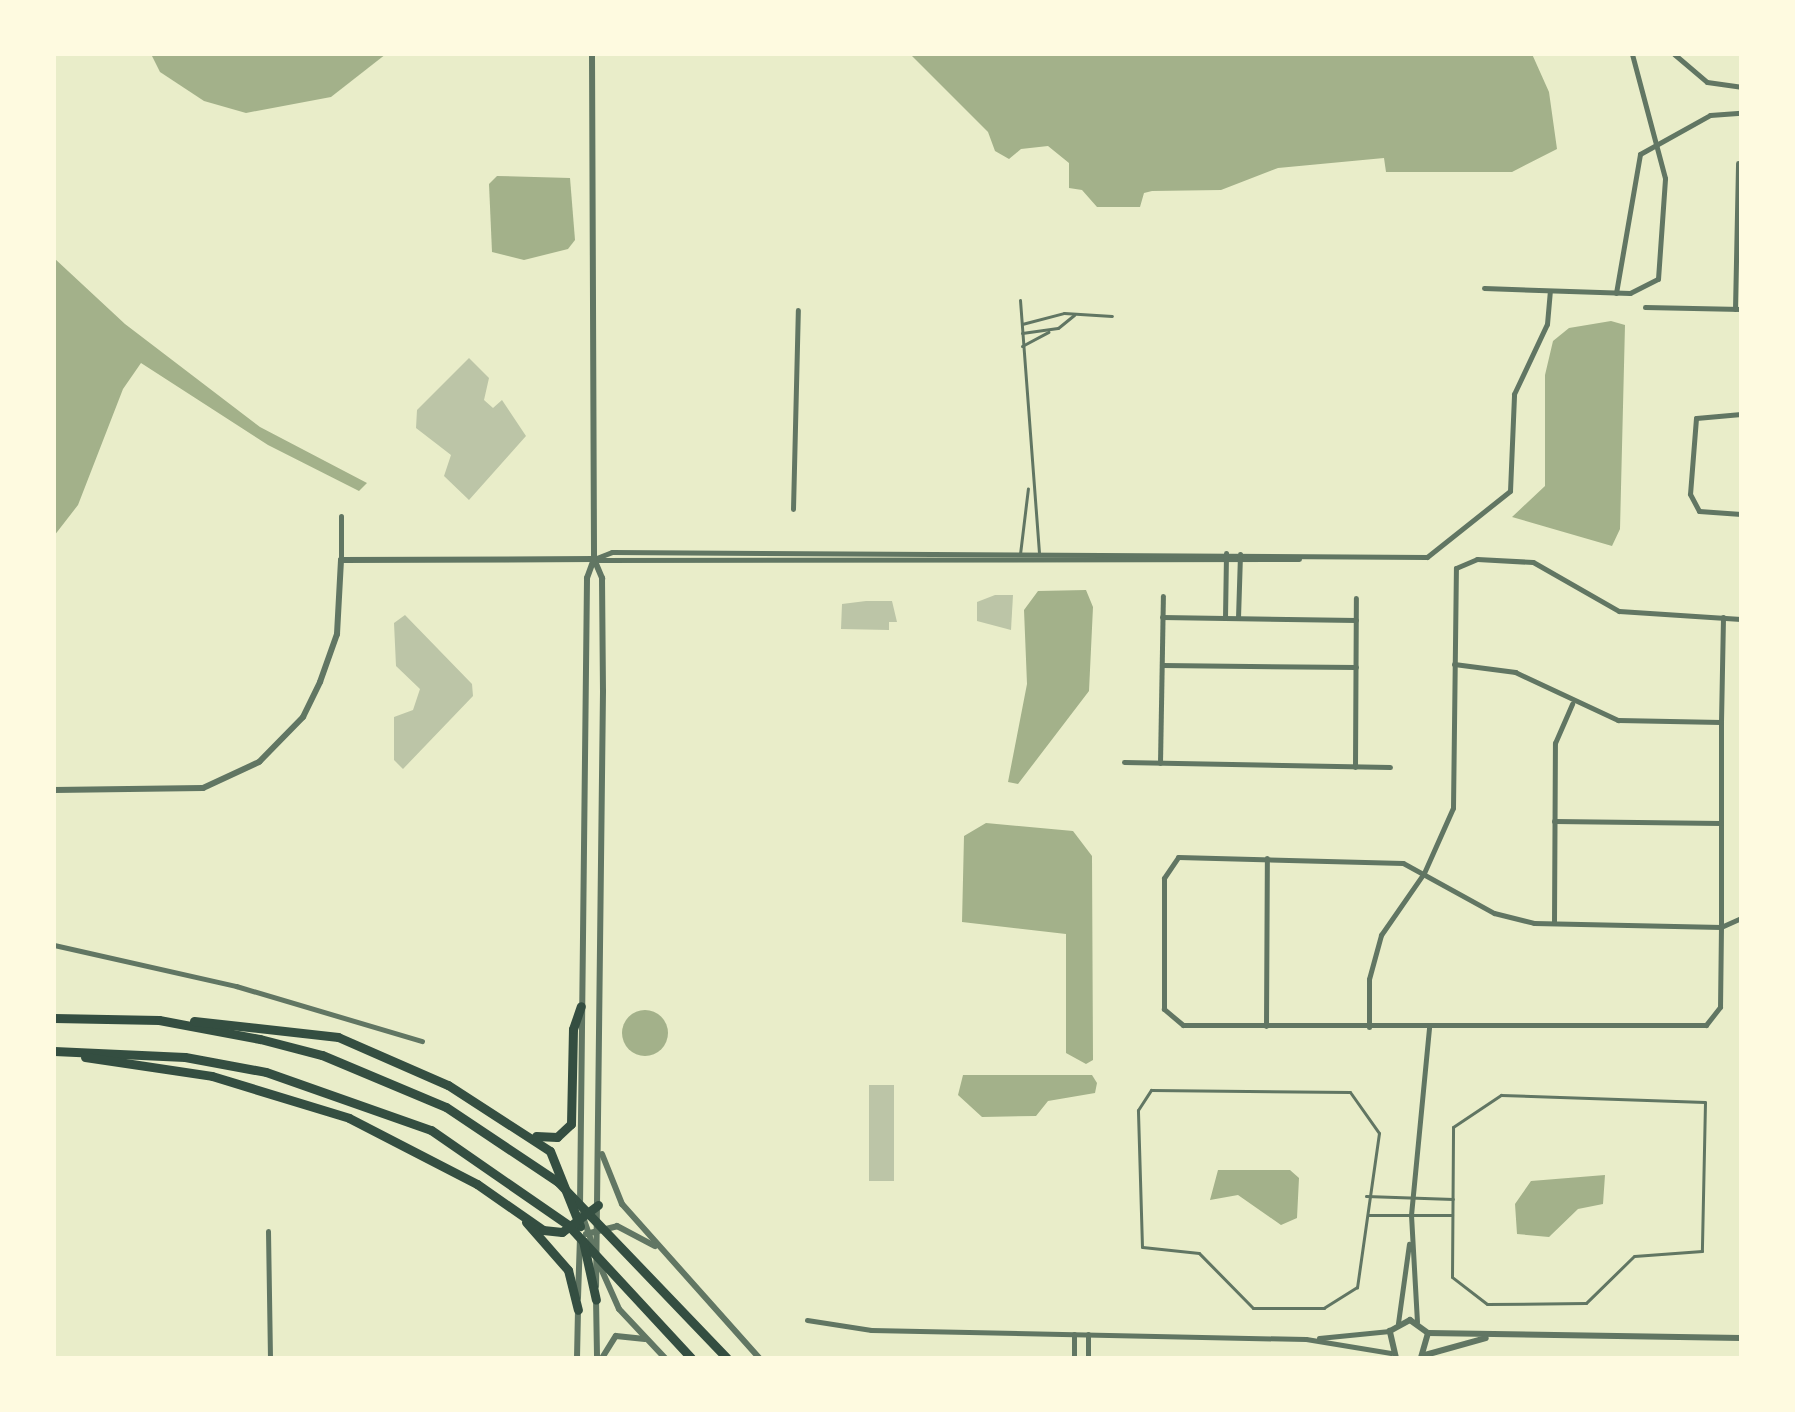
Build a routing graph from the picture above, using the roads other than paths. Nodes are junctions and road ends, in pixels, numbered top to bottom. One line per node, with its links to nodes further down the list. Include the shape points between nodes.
1 (592, 54): 32 (street)
2 (1632, 54): 6 (street)
3 (1674, 54): 4 (street, via 1707,82)
4 (1741, 87)
5 (1741, 113): 6 (street, via 1710,115)
6 (1660, 142): 10 (street, via 1640,154); 10 (street, via 1664,261 1647,290)
7 (1738, 163): 13 (street)
8 (1484, 288): 9 (street)
9 (1550, 292): 10 (street); 31 (street, via 1547,324 1514,394 1510,491 1427,557)
10 (1616, 293)
11 (1020, 300): 17 (lane)
12 (1645, 307): 13 (street)
13 (1738, 309)
14 (798, 310): 23 (street)
15 (1074, 315): 16 (lane); 17 (lane); 18 (lane)
16 (1112, 316)
17 (1021, 324): 19 (lane)
18 (1048, 332): 19 (lane); 20 (lane)
19 (1022, 333): 20 (lane)
20 (1022, 346): 22 (lane)
21 (1741, 414): 24 (street, via 1696,418 1690,494 1699,511)
22 (1029, 480): 28 (lane); 29 (lane)
23 (793, 509)
24 (1741, 514)
25 (341, 516): 33 (street)
26 (1226, 553): 29 (street); 30 (street); 34 (street)
27 (881, 554): 28 (street); 32 (street, via 612,552); 36 (street)
28 (1020, 554): 29 (street); 37 (street)
29 (1039, 554): 38 (street)
30 (1240, 554): 31 (street); 35 (street)
31 (1300, 558): 35 (street)
32 (594, 559): 33 (street); 36 (street); 59 (street, via 587,578); 60 (street, via 602,578)
33 (341, 560): 58 (street, via 337,634 320,682 303,717 259,762 203,788)
34 (1226, 562): 35 (street); 38 (street); 39 (street)
35 (1240, 562): 40 (street)
36 (881, 563): 37 (street)
37 (1020, 564): 38 (street)
38 (1039, 564)
39 (1226, 594): 40 (street); 45 (street)
40 (1239, 594): 46 (street)
41 (1163, 596): 43 (street)
42 (1356, 598): 48 (street)
43 (1162, 617): 45 (street); 50 (street)
44 (1723, 617): 47 (street); 49 (street, via 1619,611 1533,562 1477,559 1456,568); 53 (street)
45 (1225, 618): 46 (street)
46 (1238, 618): 48 (street)
47 (1741, 619)
48 (1356, 620): 51 (street)
49 (1454, 664): 52 (street, via 1515,672); 64 (street, via 1453,808)
50 (1162, 665): 51 (street); 55 (street)
51 (1356, 667): 56 (street)
52 (1572, 704): 53 (street, via 1618,720); 61 (street, via 1555,743)
53 (1721, 722): 62 (street)
54 (1124, 762): 55 (street)
55 (1160, 763): 56 (street)
56 (1355, 767): 57 (street)
57 (1390, 767)
58 (54, 790)
59 (585, 811): 60 (street); 70 (street)
60 (602, 811): 69 (street)
61 (1554, 821): 62 (street); 66 (street)
62 (1721, 823): 67 (street)
63 (1267, 858): 64 (street, via 1385,861); 75 (street); 75 (street, via 1178,857 1167,867 1163,998 1172,1020 1183,1025)
64 (1424, 873): 66 (street, via 1494,913); 76 (street, via 1381,935 1369,979)
65 (1741, 918): 67 (street)
66 (1554, 923): 67 (street)
67 (1721, 927): 77 (street, via 1720,1007 1695,1029)
68 (54, 945): 78 (street, via 302,1003)
69 (601, 977): 70 (street); 71 (street)
70 (582, 984): 71 (street); 72 (street)
71 (601, 990): 81 (street)
72 (581, 1006): 80 (highway, via 573,1029 571,1124 552,1138); 90 (street)
73 (54, 1018): 74 (highway)
74 (159, 1020): 80 (highway, via 246,1023 338,1037 410,1065); 118 (highway, via 322,1055 446,1107 558,1182)
75 (1266, 1026): 76 (street)
76 (1369, 1027): 77 (street)
77 (1429, 1028): 83 (street)
78 (422, 1041)
79 (54, 1052): 86 (highway, via 212,1076 325,1109 390,1134); 117 (highway, via 185,1057 266,1072 431,1130 508,1178 600,1255)
80 (531, 1135): 90 (highway, via 558,1161)
81 (599, 1148): 85 (street); 97 (street, via 622,1204)
82 (1366, 1196): 83 (lane); 87 (lane); 87 (lane, via 1379,1133 1350,1092 1151,1090 1143,1096 1137,1237 1152,1253 1199,1253 1253,1308 1324,1308 1357,1287)
83 (1412, 1197): 84 (lane); 88 (street)
84 (1453, 1199): 89 (lane); 89 (lane, via 1453,1127 1501,1095 1694,1097 1710,1115 1702,1251 1634,1256 1586,1303 1487,1304 1452,1277)
85 (598, 1205): 90 (highway); 91 (street)
86 (518, 1214): 90 (highway, via 554,1233); 99 (highway, via 568,1270)
87 (1366, 1215): 88 (lane)
88 (1411, 1215): 89 (lane); 93 (street)
89 (1452, 1215)
90 (582, 1222): 94 (highway); 95 (street)
91 (598, 1227): 94 (street); 96 (street); 97 (street, via 628,1228)
92 (268, 1231): 113 (street)
93 (1410, 1235): 101 (street); 102 (street)
94 (586, 1236): 95 (street); 96 (street); 98 (highway)
95 (579, 1252): 99 (street)
96 (597, 1258): 98 (street); 110 (street, via 619,1309)
97 (672, 1260): 119 (street)
98 (596, 1300): 115 (street)
99 (578, 1310): 114 (street)
100 (807, 1320): 105 (street, via 871,1330)
101 (1417, 1322): 102 (street); 104 (street)
102 (1398, 1323): 103 (street)
103 (1390, 1331): 109 (street); 111 (street)
104 (1428, 1333): 107 (street); 112 (street)
105 (1074, 1334): 106 (street); 120 (street)
106 (1088, 1334): 109 (street); 121 (street)
107 (1498, 1336): 108 (street); 112 (street)
108 (1741, 1338)
109 (1306, 1339): 111 (street)
110 (650, 1341): 115 (street, via 616,1336); 116 (street)
111 (1393, 1355)
112 (1423, 1356)
113 (270, 1358)
114 (577, 1358)
115 (600, 1358)
116 (665, 1358)
117 (691, 1358)
118 (727, 1358)
119 (759, 1358)
120 (1074, 1358)
121 (1088, 1358)

